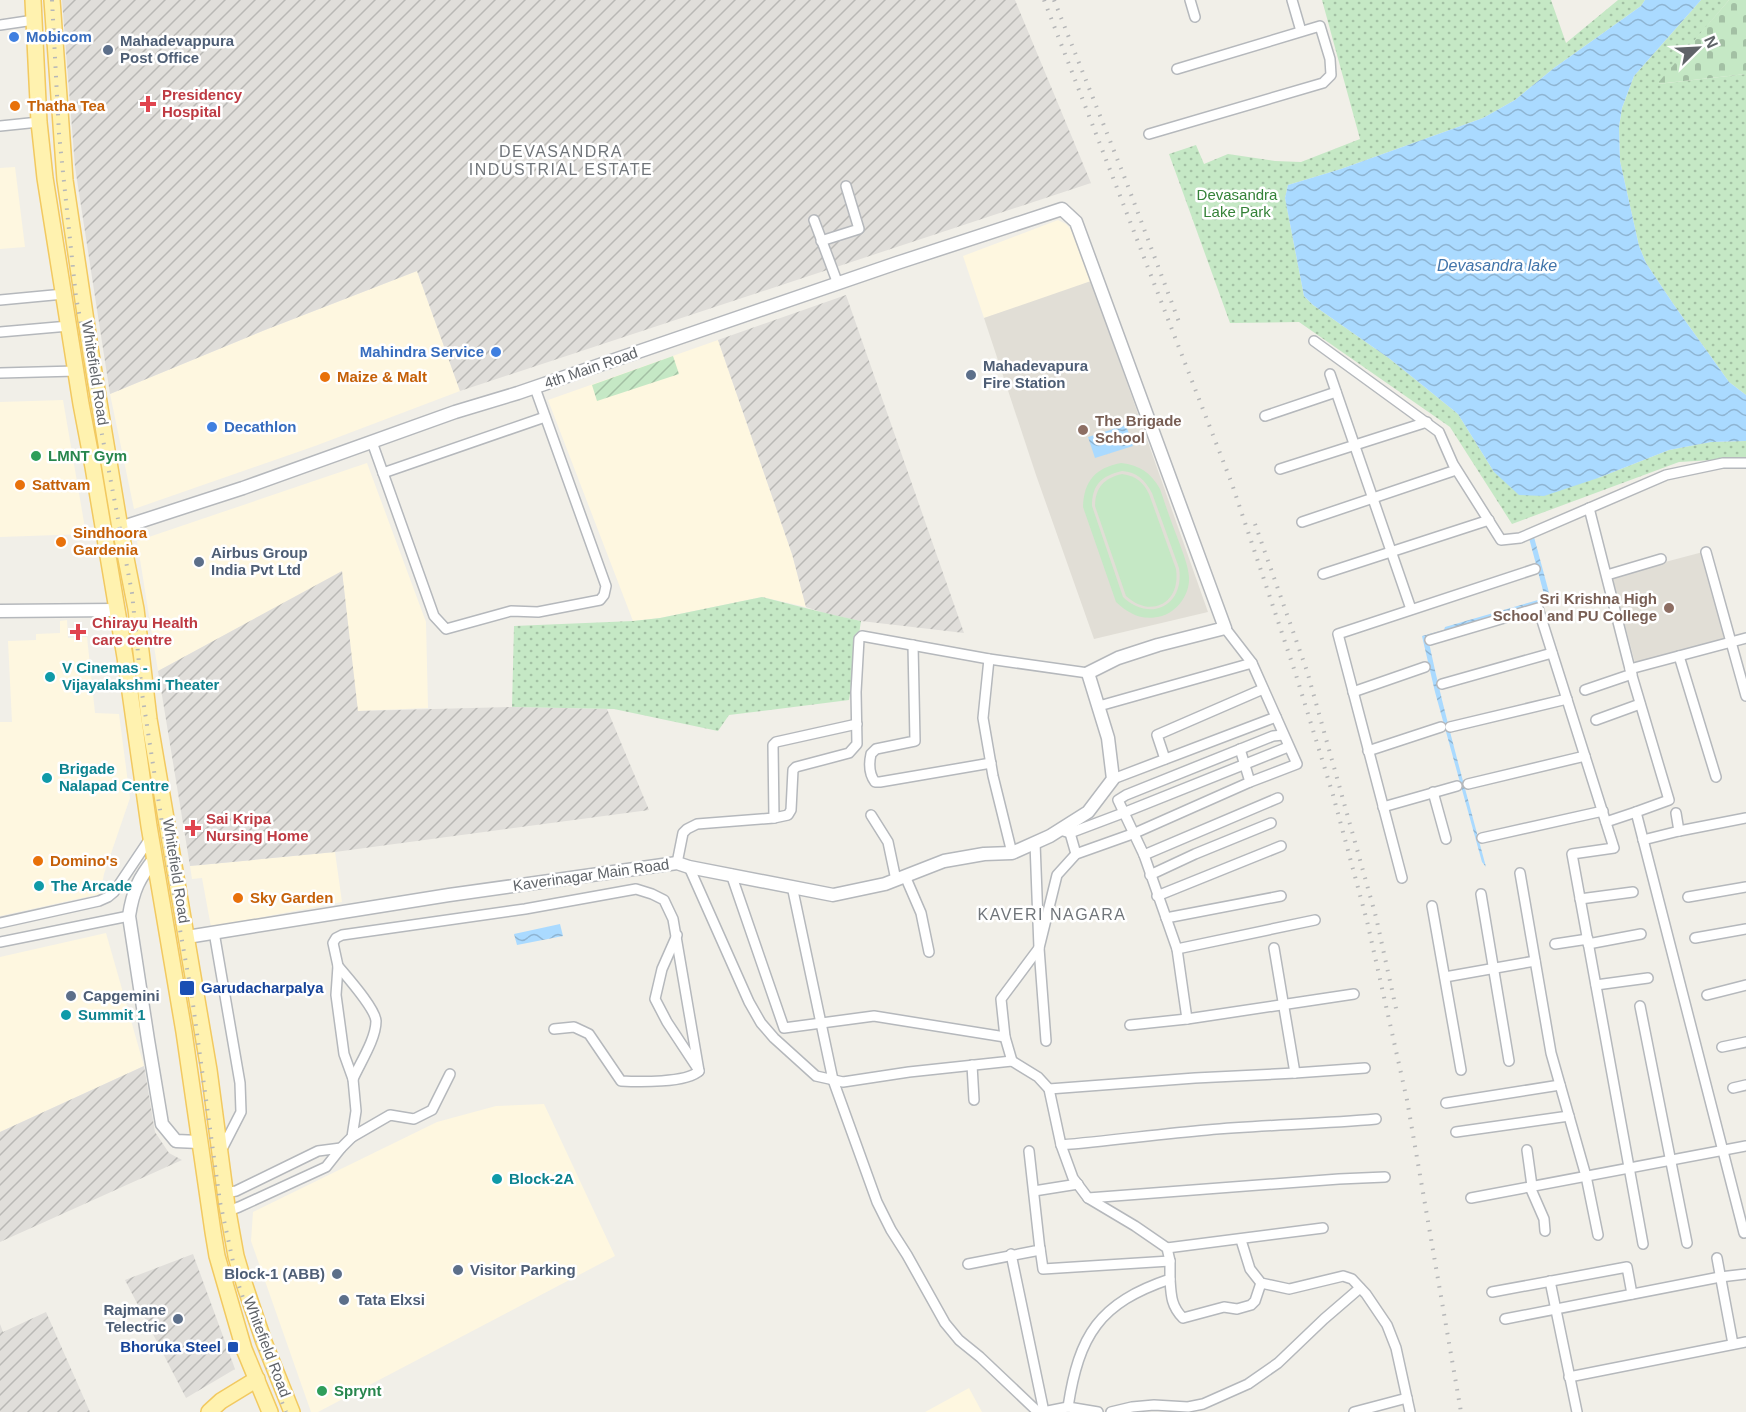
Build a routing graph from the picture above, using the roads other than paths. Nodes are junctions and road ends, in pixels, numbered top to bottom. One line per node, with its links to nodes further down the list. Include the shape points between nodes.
1 (1190, 0): 5 (street)
2 (1292, 0): 7 (street)
3 (52, 2): 4 (main road); 39 (main road, Whitefield Road, via 65,180)
4 (33, 8): 6 (street); 9 (main road, Whitefield Road)
5 (1195, 17)
6 (0, 25)
7 (1301, 31): 8 (street); 11 (street, via 1320,26 1331,75 1323,83)
8 (1177, 69)
9 (39, 122): 10 (street); 16 (main road, Whitefield Road)
10 (0, 126)
11 (1149, 134)
12 (846, 186): 14 (street, via 860,229)
13 (814, 220): 14 (street)
14 (821, 241): 15 (street)
15 (838, 284): 24 (street, 4th Main Road); 49 (street, 4th Main Road, via 1062,209 1076,222)
16 (64, 294): 17 (street); 18 (main road, Whitefield Road)
17 (0, 300)
18 (69, 326): 19 (street); 21 (main road, Whitefield Road)
19 (0, 332)
20 (1314, 341): 28 (street)
21 (76, 371): 22 (street); 47 (main road, Whitefield Road)
22 (0, 373)
23 (1330, 374): 25 (street)
24 (535, 388): 27 (street); 29 (street, 4th Main Road)
25 (1336, 392): 26 (street); 30 (street)
26 (1264, 416)
27 (545, 417): 34 (street); 34 (street, via 606,586 600,600 538,612 511,611 446,629 434,616)
28 (1427, 422): 30 (street); 33 (street, via 1439,432)
29 (372, 442): 34 (street); 39 (street, 4th Main Road)
30 (1354, 445): 32 (street); 35 (street)
31 (1746, 464): 36 (street, via 1723,463 1666,475)
32 (1280, 469)
33 (1456, 470): 35 (street); 37 (street)
34 (383, 473)
35 (1373, 498): 38 (street); 40 (street)
36 (1589, 508): 37 (street, via 1520,538 1501,540); 45 (street)
37 (1489, 520): 40 (street)
38 (1302, 522)
39 (120, 528): 133 (main road, Whitefield Road, via 134,594 149,718)
40 (1391, 552): 44 (street); 46 (street)
41 (1706, 552): 52 (street)
42 (1661, 560): 45 (street)
43 (1534, 568): 46 (street)
44 (1323, 574)
45 (1607, 575): 59 (street)
46 (1411, 609): 64 (street, via 1338,634)
47 (116, 610): 48 (street); 100 (main road, Whitefield Road)
48 (0, 611)
49 (1226, 628): 57 (street); 60 (street, via 1118,658)
50 (1746, 638): 52 (street)
51 (1430, 640): 54 (street, via 1538,608)
52 (1731, 642): 55 (street); 65 (street)
53 (913, 645): 56 (street); 71 (street, via 866,636 859,639); 78 (street, via 915,741 876,749 870,754 872,778 880,782)
54 (1552, 653): 61 (street); 66 (street)
55 (1679, 656): 59 (street); 80 (street)
56 (989, 659): 60 (street); 78 (street, via 983,718)
57 (1252, 663): 62 (street); 68 (street)
58 (1425, 667): 64 (street)
59 (1631, 671): 63 (street); 67 (street)
60 (1088, 673): 68 (street)
61 (1442, 684)
62 (1263, 689): 69 (street); 77 (street, via 1157,735)
63 (1585, 690)
64 (1353, 692): 75 (street)
65 (1746, 696)
66 (1567, 699): 75 (street, via 1445,727); 76 (street)
67 (1640, 704): 70 (street); 89 (street, via 1669,800)
68 (1099, 706): 81 (street)
69 (1276, 717): 72 (street); 77 (street)
70 (1596, 720)
71 (857, 724): 93 (street, via 857,744 849,753 793,770 791,810 788,816); 93 (street, via 773,745)
72 (1283, 735): 73 (street); 74 (street)
73 (1288, 747): 79 (street); 82 (street, via 1297,764)
74 (1240, 749): 79 (street); 90 (street, via 1120,798)
75 (1368, 751): 87 (street)
76 (1586, 756): 83 (street); 88 (street)
77 (1165, 759): 81 (street)
78 (991, 763): 106 (street)
79 (1245, 764): 82 (street); 90 (street)
80 (1716, 777)
81 (1113, 779): 97 (street, Kaverinagar Main Road, via 1088,812)
82 (1250, 782): 99 (street)
83 (1468, 784)
84 (1457, 786): 85 (street)
85 (1433, 792): 87 (street); 102 (street)
86 (1278, 798): 108 (street)
87 (1383, 807): 115 (street)
88 (1603, 811): 95 (street); 101 (street)
89 (1636, 812): 95 (street); 103 (street)
90 (1123, 813): 97 (street); 99 (street)
91 (1676, 813): 98 (street)
92 (871, 815): 114 (street, via 888,842)
93 (774, 818): 110 (street, via 697,824 687,829 683,833)
94 (1746, 818): 98 (street)
95 (1606, 822): 123 (street, via 1614,848 1572,854)
96 (1271, 823): 113 (street)
97 (1065, 831): 104 (street, Kaverinagar Main Road); 107 (street)
98 (1679, 831): 103 (street)
99 (1135, 833): 107 (street); 108 (street)
100 (151, 837): 109 (main road, Whitefield Road); 128 (street, via 108,897)
101 (1482, 838)
102 (1446, 839)
103 (1643, 840): 186 (street)
104 (1035, 843): 106 (street, Kaverinagar Main Road); 138 (street)
105 (1281, 846): 120 (street)
106 (1012, 853): 114 (street, Kaverinagar Main Road, via 944,861)
107 (1076, 854): 138 (street, via 1057,875)
108 (1144, 855): 113 (street)
109 (155, 858): 125 (street, via 136,885); 181 (main road, Whitefield Road)
110 (683, 865): 112 (street, Kaverinagar Main Road); 130 (street, Kaverinagar Main Road, via 449,895); 170 (street, via 761,1023 816,1076)
111 (1520, 873): 142 (street)
112 (730, 874): 116 (street, Kaverinagar Main Road); 154 (street, via 784,1028)
113 (1150, 875): 120 (street)
114 (900, 878): 116 (street, Kaverinagar Main Road, via 833,895); 141 (street, via 921,913)
115 (1402, 878)
116 (792, 886): 154 (street)
117 (1746, 887): 122 (street)
118 (1633, 892): 123 (street)
119 (1481, 894): 144 (street)
120 (1158, 896): 126 (street)
121 (1281, 896): 126 (street)
122 (1688, 897)
123 (1580, 899): 135 (street)
124 (1432, 906): 145 (street)
125 (129, 916): 136 (street); 181 (street, via 162,1124 176,1141)
126 (1166, 918): 140 (street)
127 (1315, 920): 140 (street)
128 (0, 923)
129 (1746, 929): 134 (street)
130 (214, 932): 133 (street, Kaverinagar Main Road); 188 (street, via 240,1083 241,1112)
131 (1641, 934): 135 (street)
132 (677, 935): 143 (street, via 664,900 636,889 342,935 333,943); 166 (street); 166 (street, via 662,969 655,999)
133 (187, 937): 188 (main road, Whitefield Road)
134 (1695, 938)
135 (1588, 941): 137 (street); 147 (street)
136 (0, 942)
137 (1555, 945)
138 (1039, 948): 157 (street, via 1001,999); 158 (street)
139 (1274, 948): 151 (street)
140 (1177, 949): 153 (street)
141 (929, 952)
142 (1535, 961): 144 (street); 171 (street)
143 (338, 966): 169 (street, via 336,995 344,1054); 169 (street, via 376,1019 374,1035)
144 (1493, 968): 145 (street); 162 (street)
145 (1445, 977): 165 (street)
146 (1648, 978): 147 (street)
147 (1596, 985): 190 (street)
148 (1746, 985): 150 (street)
149 (1354, 994): 151 (street)
150 (1707, 995)
151 (1284, 1004): 153 (street); 167 (street)
152 (1640, 1006): 189 (street)
153 (1187, 1018): 155 (street)
154 (822, 1023): 157 (street, via 874,1016); 170 (street)
155 (1130, 1025)
156 (554, 1029): 166 (street, via 574,1027 589,1034 621,1081 689,1078)
157 (1005, 1037): 161 (street)
158 (1046, 1041)
159 (1746, 1042): 160 (street)
160 (1722, 1047)
161 (1012, 1061): 163 (street); 174 (street)
162 (1509, 1061)
163 (972, 1065): 170 (street, via 843,1082); 175 (street)
164 (1365, 1068): 167 (street)
165 (1461, 1070)
166 (699, 1071)
167 (1295, 1073): 174 (street)
168 (450, 1074): 180 (street, via 432,1110 414,1119 390,1115)
169 (353, 1079): 180 (street, via 356,1112)
170 (833, 1080): 234 (street, via 877,1202 945,1323)
171 (1560, 1085): 176 (street); 177 (street)
172 (1746, 1085): 173 (street)
173 (1733, 1088)
174 (1049, 1089): 182 (street)
175 (974, 1100)
176 (1446, 1103)
177 (1569, 1116): 179 (street); 191 (street)
178 (1376, 1119): 182 (street, via 1205,1130)
179 (1456, 1132)
180 (352, 1137): 184 (street)
181 (199, 1142): 222 (main road, Whitefield Road, via 218,1256)
182 (1062, 1145): 193 (street)
183 (1746, 1146): 186 (street)
184 (341, 1148): 196 (street, via 318,1151); 199 (street, via 326,1167)
185 (1527, 1150): 194 (street)
186 (1723, 1150): 189 (street); 202 (street)
187 (1029, 1151): 195 (street)
188 (220, 1152): 196 (main road, Whitefield Road)
189 (1670, 1160): 190 (street); 205 (street)
190 (1629, 1168): 191 (street); 206 (street)
191 (1586, 1176): 194 (street); 203 (street)
192 (1385, 1177): 197 (street)
193 (1078, 1184): 195 (street); 197 (street)
194 (1531, 1186): 198 (street); 201 (street)
195 (1034, 1191): 207 (street)
196 (225, 1193): 199 (main road, Whitefield Road)
197 (1088, 1198): 208 (street)
198 (1471, 1198)
199 (228, 1211): 220 (main road, Whitefield Road)
200 (1323, 1228): 204 (street)
201 (1545, 1231)
202 (1744, 1233)
203 (1598, 1235)
204 (1241, 1240): 208 (street); 217 (street, via 1250,1269)
205 (1687, 1243)
206 (1643, 1244)
207 (1040, 1248): 209 (street); 211 (street, via 1043,1269)
208 (1167, 1248): 211 (street)
209 (1011, 1254): 212 (street); 235 (street)
210 (1717, 1258): 214 (street)
211 (1170, 1261): 215 (street)
212 (968, 1264)
213 (1746, 1274): 214 (street)
214 (1720, 1277): 221 (street); 226 (street)
215 (1170, 1279): 217 (street, via 1172,1301 1183,1318 1224,1307 1251,1305); 230 (street, via 1125,1299 1103,1315 1079,1358)
216 (1550, 1281): 219 (street); 221 (street, via 1627,1268); 223 (street)
217 (1261, 1283): 218 (street, via 1288,1289 1343,1276)
218 (1360, 1288): 229 (street, via 1387,1325); 237 (street, via 1278,1363 1248,1384 1203,1404 1154,1405)
219 (1492, 1292)
220 (247, 1294): 222 (main road); 233 (main road, Whitefield Road)
221 (1632, 1294): 223 (street)
222 (230, 1300): 228 (main road, Whitefield Road)
223 (1556, 1309): 224 (street); 227 (street)
224 (1505, 1319)
225 (1746, 1342): 226 (street)
226 (1733, 1344): 227 (street)
227 (1569, 1377): 240 (street)
228 (257, 1379): 231 (main road); 232 (main road, Whitefield Road)
229 (1407, 1398): 238 (street); 239 (street)
230 (1068, 1407): 235 (street); 236 (street)
231 (209, 1412)
232 (270, 1412)
233 (292, 1412)
234 (1038, 1412)
235 (1043, 1412)
236 (1098, 1412)
237 (1111, 1412)
238 (1354, 1412)
239 (1410, 1412)
240 (1577, 1412)

